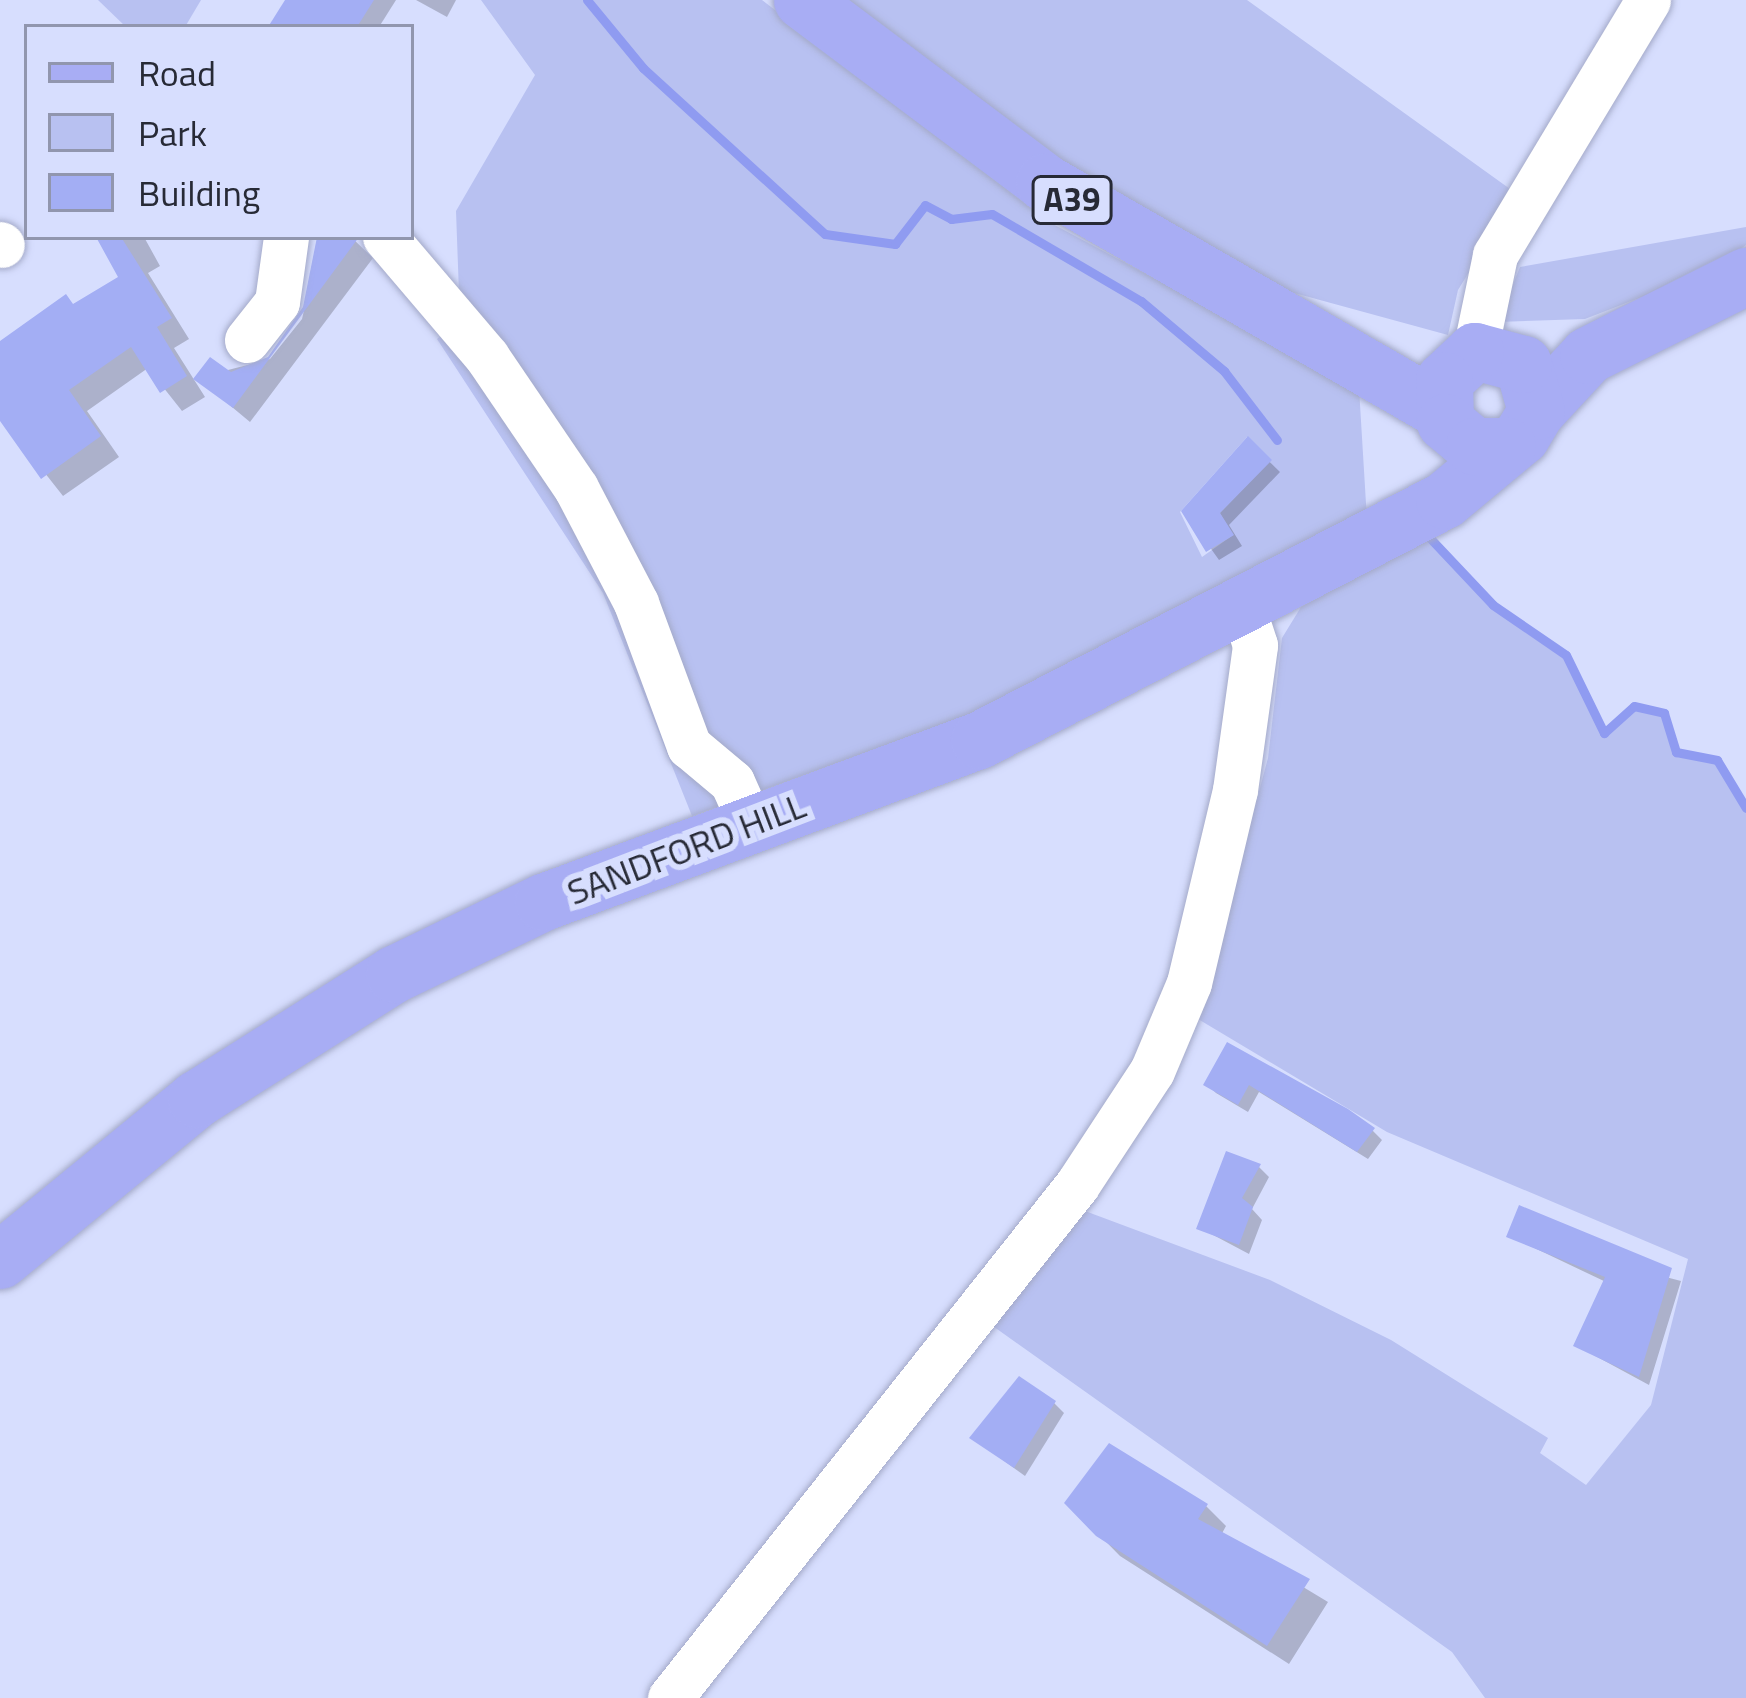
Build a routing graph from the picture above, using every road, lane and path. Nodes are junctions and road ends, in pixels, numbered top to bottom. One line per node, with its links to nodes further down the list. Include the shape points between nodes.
1 (802, 0): 8 (main road, A39, via 1044,182 1367,359)
2 (1648, 0): 8 (street, via 1495,255)
3 (286, 240): 7 (street, via 288,273)
4 (388, 240): 12 (street, via 487,357 576,488 636,603 688,746 732,782)
5 (1746, 276): 6 (main road)
6 (1624, 333): 8 (main road); 9 (main road, SANDFORD HILL, via 1557,381)
7 (248, 340)
8 (1466, 380): 9 (main road, A39, via 1474,446); 9 (main road, A39, via 1533,378); 10 (main road)
9 (1522, 428): 10 (main road, SANDFORD HILL)
10 (1417, 512): 11 (main road, SANDFORD HILL)
11 (1243, 607): 12 (main road, SANDFORD HILL, via 979,740); 14 (street, via 1255,645 1235,790 1189,983 1152,1071 1077,1184)
12 (749, 822): 13 (main road, SANDFORD HILL, via 543,902 277,1042)
13 (0, 1260)
14 (670, 1698)

